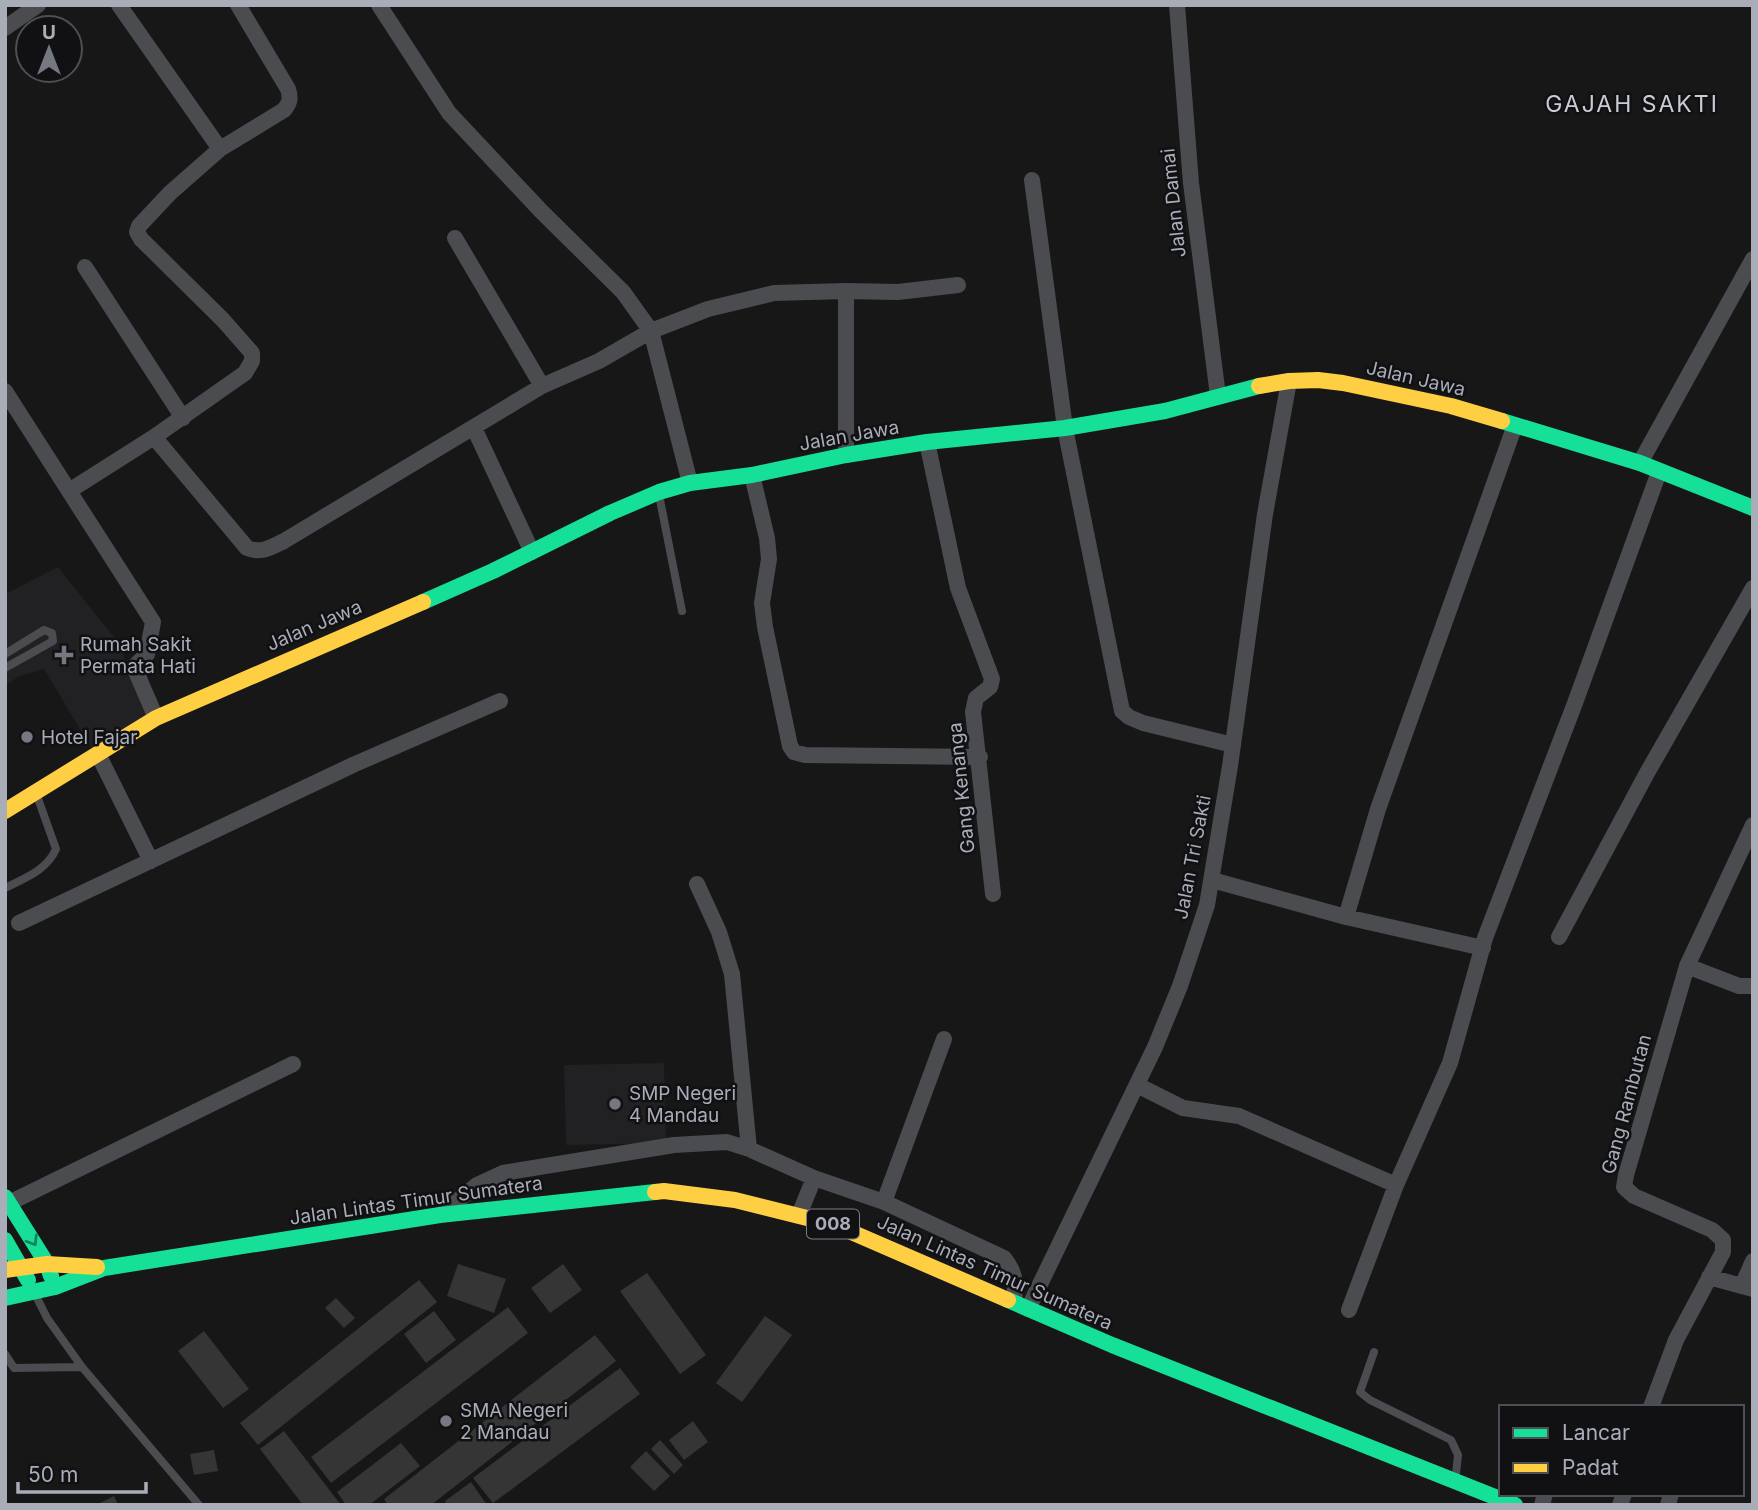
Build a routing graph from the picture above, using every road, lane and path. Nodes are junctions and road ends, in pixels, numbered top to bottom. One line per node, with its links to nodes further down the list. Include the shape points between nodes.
1 (38, 5): 6 (street)
2 (119, 5): 7 (street)
3 (238, 5): 7 (street, via 291,96 284,110)
4 (379, 5): 14 (street, via 449,113 623,292)
5 (1177, 5): 18 (street, Jalan Damai, via 1193,196)
6 (5, 28)
7 (220, 149): 19 (street, via 138,229 141,239 252,353 245,373)
8 (1032, 180): 22 (street)
9 (455, 238): 16 (street)
10 (1751, 266): 26 (street)
11 (85, 267): 19 (street)
12 (958, 285): 13 (street, via 898,292)
13 (846, 291): 14 (street, via 774,293 708,309); 25 (street)
14 (652, 331): 16 (street); 29 (street)
15 (1289, 381): 18 (main road, Jalan Jawa); 20 (main road, Jalan Jawa, via 1343,383); 40 (street, Jalan Tri Sakti)
16 (541, 386): 21 (street)
17 (5, 391): 30 (street)
18 (1218, 396): 22 (main road, Jalan Jawa, via 1164,411)
19 (183, 418): 23 (street)
20 (1516, 425): 26 (main road, Jalan Jawa); 51 (street, via 1378,809)
21 (474, 428): 23 (street, via 260,551 247,548); 33 (street)
22 (1065, 428): 24 (main road, Jalan Jawa); 40 (street, via 1122,711 1143,723)
23 (154, 437): 30 (street)
24 (927, 442): 25 (main road, Jalan Jawa); 42 (street, Gang Kenanga, via 958,589 992,679 974,704)
25 (846, 455): 28 (main road, Jalan Jawa)
26 (1640, 463): 27 (main road, Jalan Jawa)
27 (1659, 472): 32 (main road, Jalan Jawa); 54 (street)
28 (752, 475): 29 (main road, Jalan Jawa); 42 (street, via 769,559 762,603 765,627 793,752)
29 (690, 483): 31 (main road, Jalan Jawa)
30 (69, 491): 39 (street, via 153,622 147,654 134,667)
31 (659, 492): 33 (main road, Jalan Jawa); 35 (lane)
32 (1753, 508)
33 (532, 552): 39 (main road, Jalan Jawa)
34 (1753, 588): 53 (street)
35 (682, 611)
36 (5, 653): 37 (lane, via 44,630 52,633 53,641)
37 (5, 668)
38 (500, 701): 46 (street)
39 (156, 718): 41 (main road, Jalan Jawa)
40 (1233, 745): 47 (street, Jalan Tri Sakti)
41 (98, 754): 43 (main road, Jalan Jawa); 46 (street)
42 (980, 757): 50 (street, Gang Kenanga)
43 (36, 793): 44 (main road, Jalan Jawa); 49 (lane, via 56,849 40,869)
44 (5, 811)
45 (1753, 825): 55 (street)
46 (151, 861): 52 (street)
47 (1212, 880): 51 (street); 59 (street, Jalan Tri Sakti, via 1180,986)
48 (697, 884): 60 (street, via 732,974)
49 (5, 888)
50 (993, 894)
51 (1346, 917): 54 (street)
52 (19, 923)
53 (1559, 937)
54 (1483, 948): 62 (street, via 1450,1063)
55 (1687, 965): 56 (street, via 1739,986); 72 (street, Gang Rambutan, via 1624,1187 1634,1196 1712,1230 1723,1240 1723,1252)
56 (1753, 986)
57 (944, 1039): 64 (street)
58 (293, 1064): 63 (street)
59 (1137, 1085): 62 (street, via 1183,1108 1239,1116); 77 (street, Jalan Tri Sakti)
60 (749, 1149): 61 (street); 65 (street, via 727,1142 674,1145 503,1173 477,1185)
61 (814, 1178): 64 (street); 66 (street)
62 (1396, 1185): 78 (street)
63 (7, 1200): 69 (main road, one-way to 69)
64 (884, 1202): 77 (street, via 1004,1258 1011,1267)
65 (440, 1215): 66 (main road, Jalan Lintas Timur Sumatera / 008, via 664,1191); 70 (main road, Jalan Lintas Timur Sumatera / 008)
66 (799, 1215): 77 (main road, Jalan Lintas Timur Sumatera / 008, via 835,1225)
67 (5, 1240): 71 (main road)
68 (1753, 1261): 74 (street)
69 (47, 1264): 70 (main road, 008); 71 (main road, 008); 73 (main road)
70 (104, 1268): 73 (main road, 008)
71 (13, 1269): 75 (main road)
72 (1709, 1277): 74 (street); 82 (street, Gang Rambutan, via 1676,1340)
73 (55, 1287): 75 (main road, 008)
74 (1747, 1287)
75 (34, 1293): 76 (main road, 008); 81 (lane)
76 (5, 1298)
77 (1021, 1305): 83 (main road, Jalan Lintas Timur Sumatera / 008)
78 (1349, 1310)
79 (1374, 1352): 83 (lane, via 1360,1392 1451,1440 1458,1455)
80 (5, 1354): 81 (lane, via 14,1368)
81 (82, 1367): 84 (lane)
82 (1652, 1405)
83 (1456, 1480): 85 (main road, Jalan Lintas Timur Sumatera / 008)
84 (199, 1505)
85 (1515, 1505)

